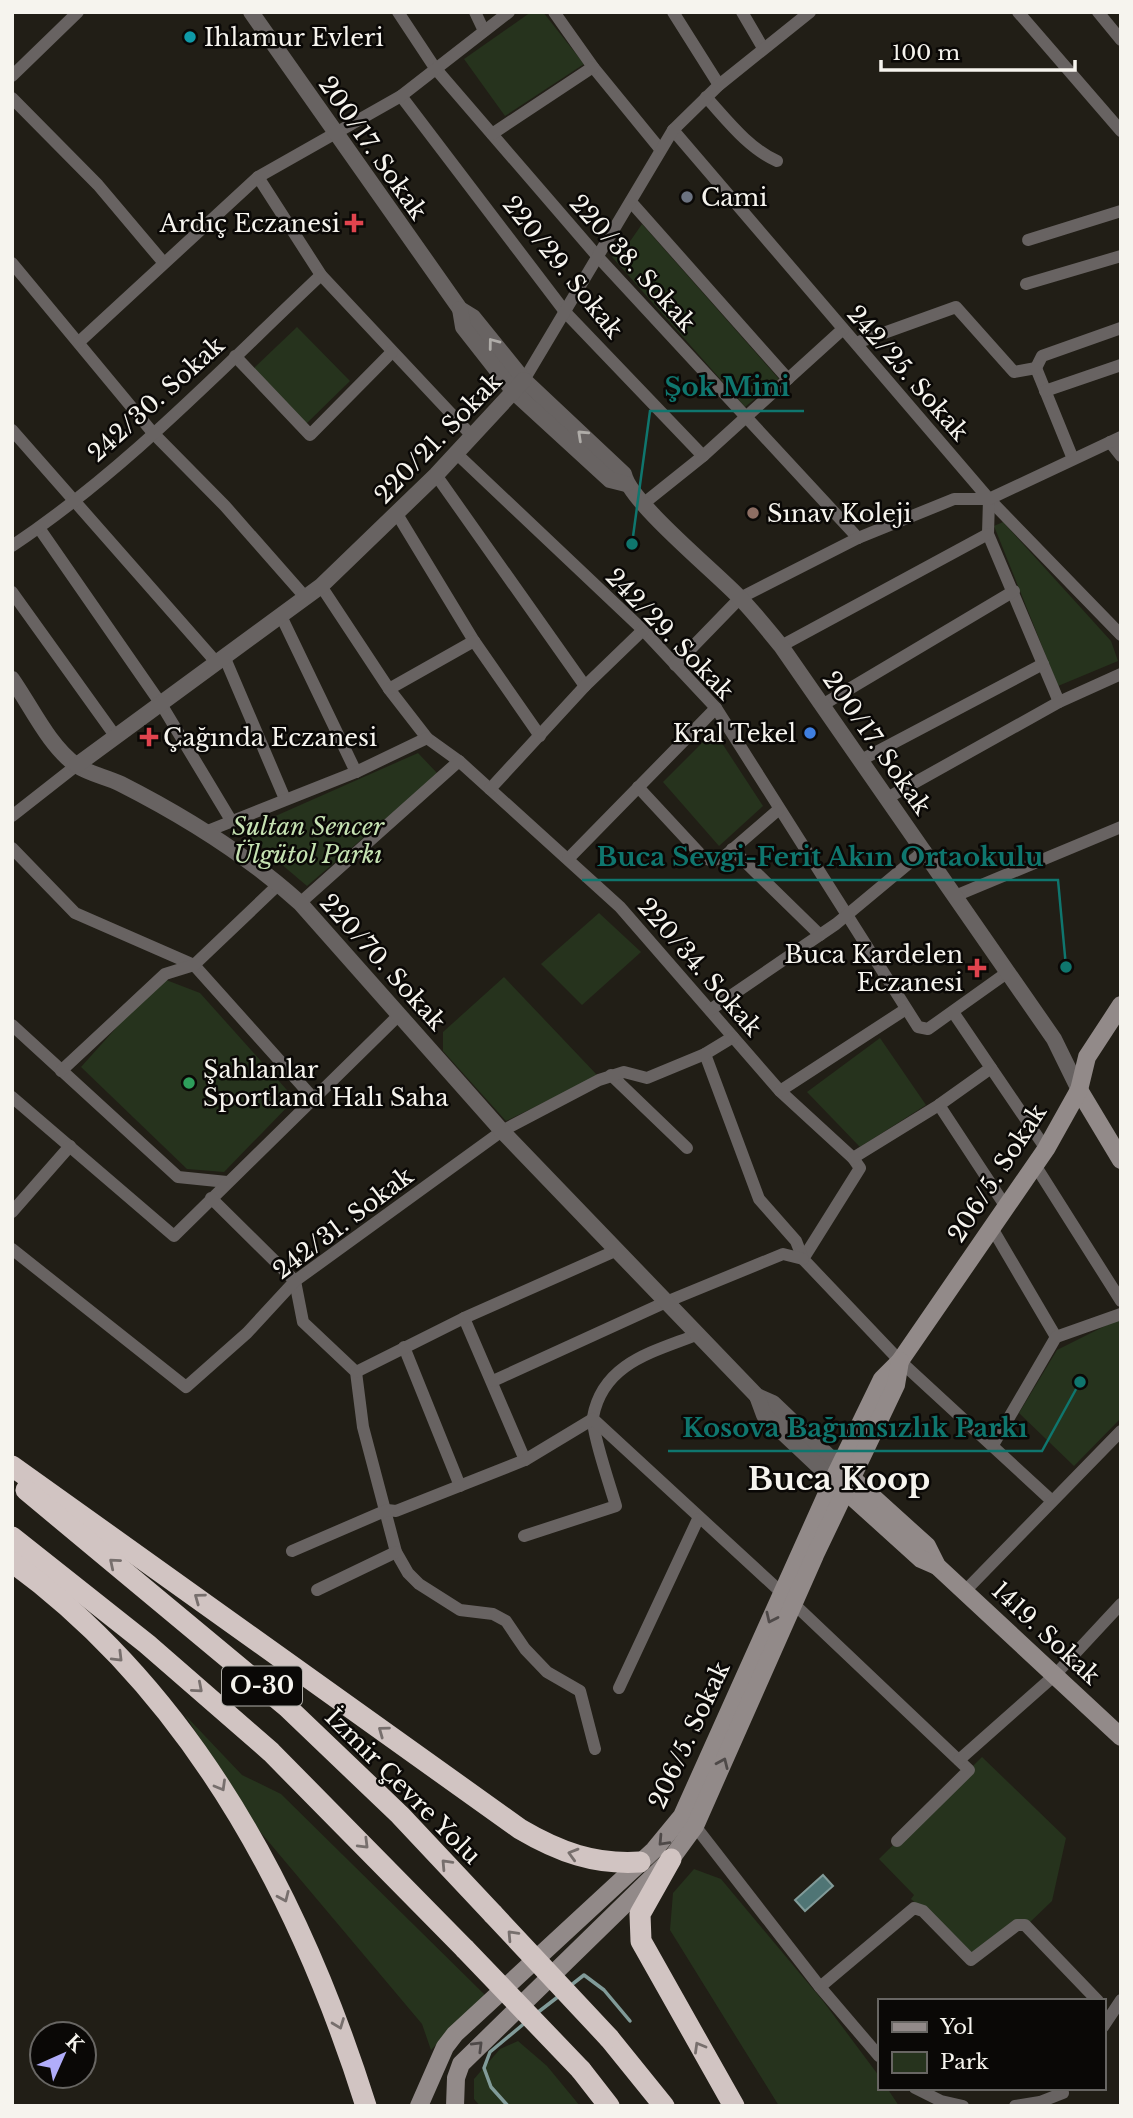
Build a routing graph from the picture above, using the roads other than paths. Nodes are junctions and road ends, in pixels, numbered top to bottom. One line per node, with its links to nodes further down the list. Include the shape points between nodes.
1 (78, 12): 17 (street)
2 (251, 12): 25 (street, 200/17. Sokak)
3 (398, 12): 16 (street, 220/38. Sokak)
4 (475, 12): 12 (street)
5 (509, 12): 12 (street)
6 (554, 12): 15 (street)
7 (673, 12): 18 (street)
8 (742, 12): 14 (street)
9 (810, 12): 14 (street, 220/21. Sokak)
10 (1018, 12): 23 (street)
11 (1098, 12): 13 (street)
12 (484, 31): 16 (street)
13 (1121, 40)
14 (764, 48): 18 (street, 220/21. Sokak)
15 (593, 67): 24 (street); 26 (street)
16 (435, 68): 19 (street); 24 (street, 220/38. Sokak)
17 (12, 76)
18 (719, 85): 20 (street, 220/21. Sokak)
19 (401, 96): 25 (street); 38 (street, 220/29. Sokak)
20 (706, 97): 22 (street, 220/21. Sokak); 27 (street, via 744,137)
21 (12, 98): 34 (street, via 99,185)
22 (673, 130): 26 (street, 220/21. Sokak); 40 (street, 242/25. Sokak)
23 (1121, 131)
24 (492, 134): 33 (street, 220/38. Sokak)
25 (335, 135): 28 (street); 48 (street, 200/17. Sokak, via 460,309 473,317)
26 (660, 149): 29 (street, 220/21. Sokak)
27 (777, 161)
28 (258, 177): 34 (street); 36 (street)
29 (631, 202): 33 (street, 220/21. Sokak); 47 (street)
30 (1121, 211): 31 (street)
31 (1028, 240)
32 (1121, 256): 37 (street)
33 (598, 257): 38 (street, 220/21. Sokak); 50 (street, 220/38. Sokak)
34 (163, 262): 41 (street)
35 (12, 263): 41 (street)
36 (321, 275): 43 (street); 44 (street, 242/30. Sokak)
37 (1026, 284)
38 (566, 313): 48 (street, 220/21. Sokak); 56 (street, 220/29. Sokak)
39 (1121, 328): 46 (street, via 1042,356)
40 (843, 329): 42 (street, 242/25. Sokak); 47 (street)
41 (79, 342): 52 (street)
42 (856, 343): 46 (street, via 956,307 1014,372); 60 (street, 242/25. Sokak)
43 (392, 352): 44 (street, via 310,435); 53 (street)
44 (235, 356): 52 (street, 242/30. Sokak)
45 (1121, 365): 49 (street)
46 (1036, 368): 49 (street)
47 (788, 379): 50 (street)
48 (519, 386): 53 (street, 220/21. Sokak); 62 (street, 200/17. Sokak, via 624,474 625,484)
49 (1045, 391): 58 (street)
50 (746, 418): 56 (street); 66 (street, 220/38. Sokak)
51 (12, 430): 61 (street)
52 (153, 433): 61 (street, 242/30. Sokak); 71 (street)
53 (473, 437): 55 (street, 220/21. Sokak)
54 (1115, 440): 57 (street); 58 (street)
55 (457, 454): 59 (street, 220/21. Sokak); 74 (street, 242/29. Sokak)
56 (703, 456): 62 (street)
57 (1121, 456)
58 (1073, 459): 60 (street)
59 (436, 475): 63 (street, 220/21. Sokak); 83 (street)
60 (989, 499): 65 (street); 66 (street, via 954,499); 75 (street, 242/25. Sokak)
61 (74, 500): 64 (street, 242/30. Sokak); 78 (street)
62 (643, 504): 72 (street, 200/17. Sokak)
63 (397, 514): 68 (street, 220/21. Sokak); 76 (street)
64 (39, 528): 67 (street, 242/30. Sokak); 86 (street)
65 (988, 534): 69 (street); 77 (street)
66 (858, 538): 72 (street)
67 (12, 546)
68 (321, 586): 71 (street, 220/21. Sokak); 84 (street, 220/34. Sokak)
69 (1014, 591): 79 (street); 87 (street)
70 (12, 592): 90 (street)
71 (306, 598): 73 (street, 220/21. Sokak)
72 (740, 598): 77 (street, 200/17. Sokak); 80 (street)
73 (281, 616): 78 (street, 220/21. Sokak); 95 (street)
74 (643, 630): 80 (street, 242/29. Sokak); 83 (street)
75 (1119, 631)
76 (474, 641): 84 (street); 89 (street)
77 (781, 646): 87 (street, 200/17. Sokak)
78 (220, 659): 86 (street, 220/21. Sokak); 99 (street)
79 (1043, 664): 85 (street); 92 (street)
80 (675, 665): 88 (street, 242/29. Sokak)
81 (1121, 674): 85 (street)
82 (12, 679): 94 (street, via 61,751)
83 (586, 686): 89 (street)
84 (388, 689): 91 (street, 220/34. Sokak)
85 (1059, 702): 98 (street)
86 (161, 704): 90 (street, 220/21. Sokak); 102 (street)
87 (824, 704): 92 (street, 200/17. Sokak)
88 (716, 708): 96 (street); 100 (street, 242/29. Sokak)
89 (540, 736): 97 (street)
90 (116, 737): 94 (street, 220/21. Sokak)
91 (427, 738): 93 (street, 220/34. Sokak); 95 (street)
92 (863, 760): 98 (street, 200/17. Sokak)
93 (459, 761): 97 (street, 220/34. Sokak); 111 (street)
94 (77, 765): 101 (street, 220/21. Sokak); 104 (street, 220/70. Sokak)
95 (356, 772): 99 (street)
96 (638, 787): 106 (street, via 706,860 718,860); 108 (street)
97 (490, 789): 108 (street, 220/34. Sokak)
98 (889, 797): 107 (street, 200/17. Sokak)
99 (285, 799): 102 (street)
100 (778, 810): 106 (street); 112 (street, 242/29. Sokak)
101 (12, 815)
102 (232, 822): 104 (street)
103 (1121, 827): 110 (street)
104 (205, 832): 109 (street, 220/70. Sokak)
105 (12, 848): 114 (street, via 75,913)
106 (732, 849): 113 (street)
107 (925, 850): 110 (street, 200/17. Sokak); 112 (street)
108 (568, 859): 118 (street, 220/34. Sokak, via 620,907)
109 (279, 884): 111 (street, 220/70. Sokak); 114 (street)
110 (956, 896): 115 (street, 200/17. Sokak)
111 (300, 903): 120 (street, 220/70. Sokak)
112 (845, 916): 113 (street); 117 (street, 242/29. Sokak)
113 (820, 935): 118 (street)
114 (194, 965): 125 (street, via 164,974); 130 (street)
115 (1008, 972): 119 (street, 242/29. Sokak); 127 (street, 200/17. Sokak, via 1054,1039)
116 (1121, 1005): 127 (main road, 206/5. Sokak, via 1087,1057)
117 (906, 1009): 119 (street, 242/29. Sokak, via 918,1027 928,1029); 128 (street)
118 (710, 1010): 122 (street, 220/34. Sokak)
119 (953, 1012): 124 (street)
120 (399, 1015): 130 (street); 132 (street, 220/70. Sokak)
121 (12, 1025): 125 (street)
122 (733, 1037): 123 (street); 128 (street, 220/34. Sokak)
123 (705, 1054): 126 (street, via 648,1078 624,1072); 146 (street, via 759,1199 796,1241)
124 (991, 1068): 131 (street); 135 (street)
125 (61, 1071): 139 (street, via 178,1177)
126 (611, 1075): 132 (street, 242/31. Sokak); 134 (street)
127 (1079, 1090): 135 (main road, 206/5. Sokak); 137 (main road)
128 (780, 1091): 136 (street, 220/34. Sokak)
129 (12, 1097): 133 (street)
130 (314, 1099): 139 (street)
131 (939, 1105): 136 (street); 141 (street)
132 (502, 1131): 145 (street, 220/70. Sokak); 147 (street, 242/31. Sokak)
133 (70, 1146): 140 (street, via 174,1236); 142 (street)
134 (687, 1148)
135 (1046, 1149): 138 (main road, 206/5. Sokak)
136 (853, 1158): 146 (street, via 860,1168)
137 (1121, 1160)
138 (1035, 1164): 141 (main road, 206/5. Sokak); 148 (street)
139 (227, 1182): 140 (street)
140 (211, 1198): 147 (street)
141 (1006, 1207): 143 (main road, 206/5. Sokak)
142 (12, 1212)
143 (992, 1227): 153 (street); 155 (main road, 206/5. Sokak)
144 (12, 1249): 147 (street, 242/31. Sokak, via 186,1387 247,1333)
145 (615, 1251): 149 (street, 220/70. Sokak); 151 (street)
146 (803, 1259): 149 (street, via 783,1254); 155 (street)
147 (295, 1281): 156 (street, via 303,1322)
148 (1121, 1301)
149 (666, 1302): 152 (street, 220/70. Sokak); 157 (street)
150 (1121, 1314): 153 (street)
151 (464, 1318): 154 (street); 157 (street)
152 (696, 1335): 158 (street, via 627,1362 606,1385); 164 (street, 220/70. Sokak, via 757,1396 773,1403)
153 (1056, 1337): 160 (street)
154 (404, 1347): 156 (street); 165 (street)
155 (900, 1361): 160 (street); 164 (main road, 206/5. Sokak, via 882,1379)
156 (356, 1372): 167 (street, via 363,1427)
157 (494, 1381): 161 (street)
158 (593, 1419): 161 (street); 168 (street); 169 (street, via 615,1506)
159 (1121, 1430): 166 (street)
160 (993, 1445): 166 (street)
161 (525, 1460): 165 (street)
162 (12, 1466): 186 (highway, one-way to 162, via 572,1855 520,1829)
163 (12, 1479): 198 (highway, İzmir Çevre Yolu / O-30, one-way to 163, bridge, via 610,2038 400,1815 287,1707)
164 (842, 1479): 175 (main road, 1419. Sokak, via 920,1559 937,1566); 176 (main road, 206/5. Sokak)
165 (460, 1486): 167 (street, via 396,1511)
166 (1052, 1501): 175 (street)
167 (387, 1510): 171 (street); 172 (street)
168 (698, 1519): 176 (street); 179 (street)
169 (524, 1536)
170 (12, 1537): 197 (highway, O-30, one-way to 197, bridge, via 147,1644 271,1752 465,1949)
171 (292, 1551)
172 (396, 1552): 174 (street); 181 (street, via 419,1584 460,1610 493,1614 506,1622 547,1672 580,1691)
173 (12, 1562): 194 (highway, one-way to 194, via 80,1619 152,1691 214,1773 275,1878 339,2024)
174 (317, 1590)
175 (965, 1591): 178 (main road, 1419. Sokak)
176 (788, 1599): 182 (street); 183 (main road, 206/5. Sokak, one-way to 176); 186 (main road, 206/5. Sokak, one-way to 186, via 682,1816)
177 (1121, 1604): 178 (street)
178 (1055, 1675): 180 (main road, 1419. Sokak); 182 (street)
179 (619, 1688)
180 (1121, 1737)
181 (595, 1749)
182 (960, 1759): 184 (street, via 969,1770)
183 (695, 1826): 185 (main road, 206/5. Sokak); 187 (street)
184 (897, 1841)
185 (671, 1859): 196 (main road, 206/5. Sokak, one-way to 185, via 456,2078 466,2058); 199 (highway, one-way to 185, via 641,1941 640,1914)
186 (640, 1862): 195 (main road, 206/5. Sokak, via 455,2034)
187 (820, 1987): 188 (street, via 911,1909 922,1911 971,1959 1023,1924); 191 (street)
188 (1096, 1999)
189 (1121, 2000): 190 (street)
190 (1107, 2010)
191 (878, 2055)
192 (919, 2090): 200 (street)
193 (1063, 2096): 201 (street)
194 (366, 2106)
195 (419, 2106)
196 (455, 2106)
197 (609, 2106)
198 (664, 2106)
199 (734, 2106)
200 (963, 2106)
201 (1015, 2106)

